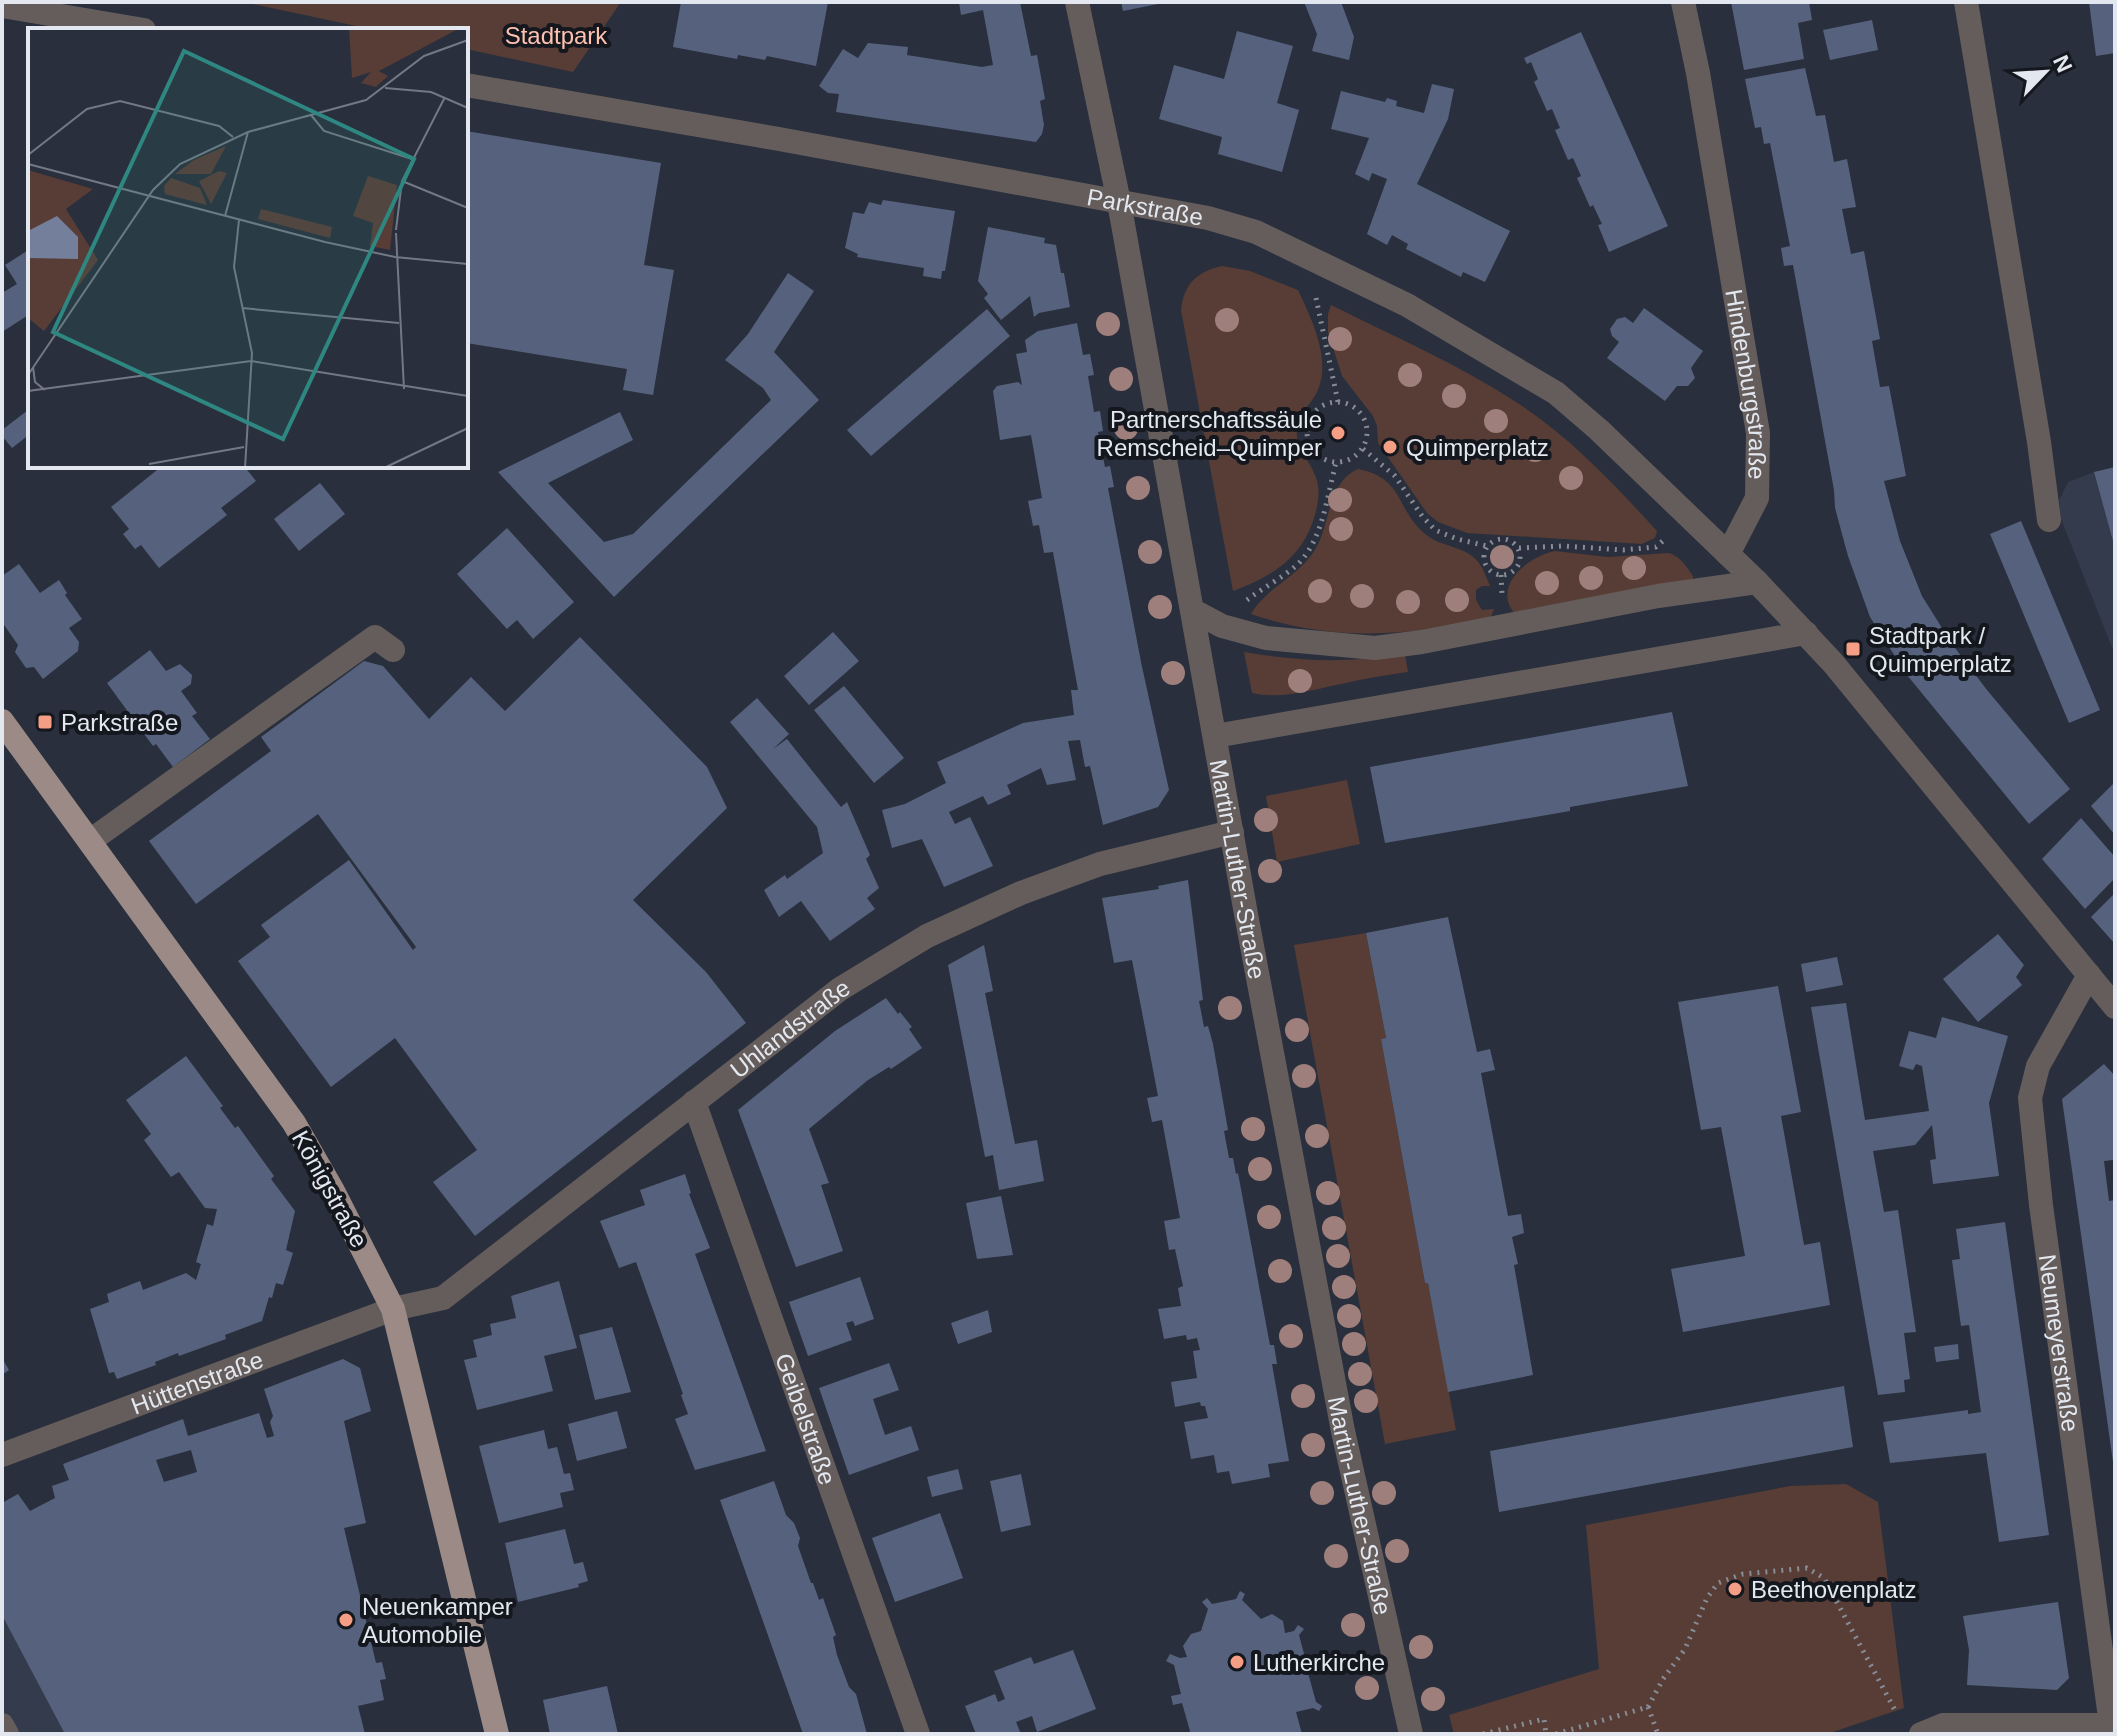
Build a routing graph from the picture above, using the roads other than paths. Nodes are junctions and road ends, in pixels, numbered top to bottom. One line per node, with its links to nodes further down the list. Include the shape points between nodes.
1 (1077, 2): 7 (street, Martin-Luther-Straße)
2 (1683, 2): 9 (street, Hindenburgstraße, via 1758,433 1757,498)
3 (1966, 2): 8 (street)
4 (2, 6): 5 (street)
5 (132, 28)
6 (468, 85): 7 (street, Parkstraße)
7 (1119, 202): 9 (street, Parkstraße, via 1256,232 1407,305 1556,393); 11 (street, Martin-Luther-Straße)
8 (2049, 520)
9 (1728, 554): 10 (street)
10 (1757, 582): 11 (street, via 1375,648 1266,638 1222,626); 12 (street)
11 (1192, 610): 15 (street, Martin-Luther-Straße)
12 (1806, 633): 15 (street); 18 (street)
13 (393, 650): 17 (street, via 375,637)
14 (2, 721): 17 (main road, Königstraße)
15 (1215, 736): 16 (street, Martin-Luther-Straße)
16 (1232, 832): 20 (street, Uhlandstraße, via 1100,864 927,936 840,989); 29 (street, Martin-Luther-Straße, via 1343,1431)
17 (90, 841): 21 (main road, Königstraße, via 294,1123)
18 (2089, 975): 19 (street); 24 (street, Neumeyerstraße, via 2038,1066 2030,1098)
19 (2115, 1007)
20 (694, 1102): 21 (street, Uhlandstraße, via 443,1298); 28 (street, Geibelstraße)
21 (393, 1309): 22 (street, Hüttenstraße); 27 (main road, Königstraße)
22 (2, 1455)
23 (2, 1725): 26 (street)
24 (2113, 1725): 25 (street)
25 (1936, 1731)
26 (7, 1734)
27 (497, 1734)
28 (918, 1734)
29 (1411, 1734)

